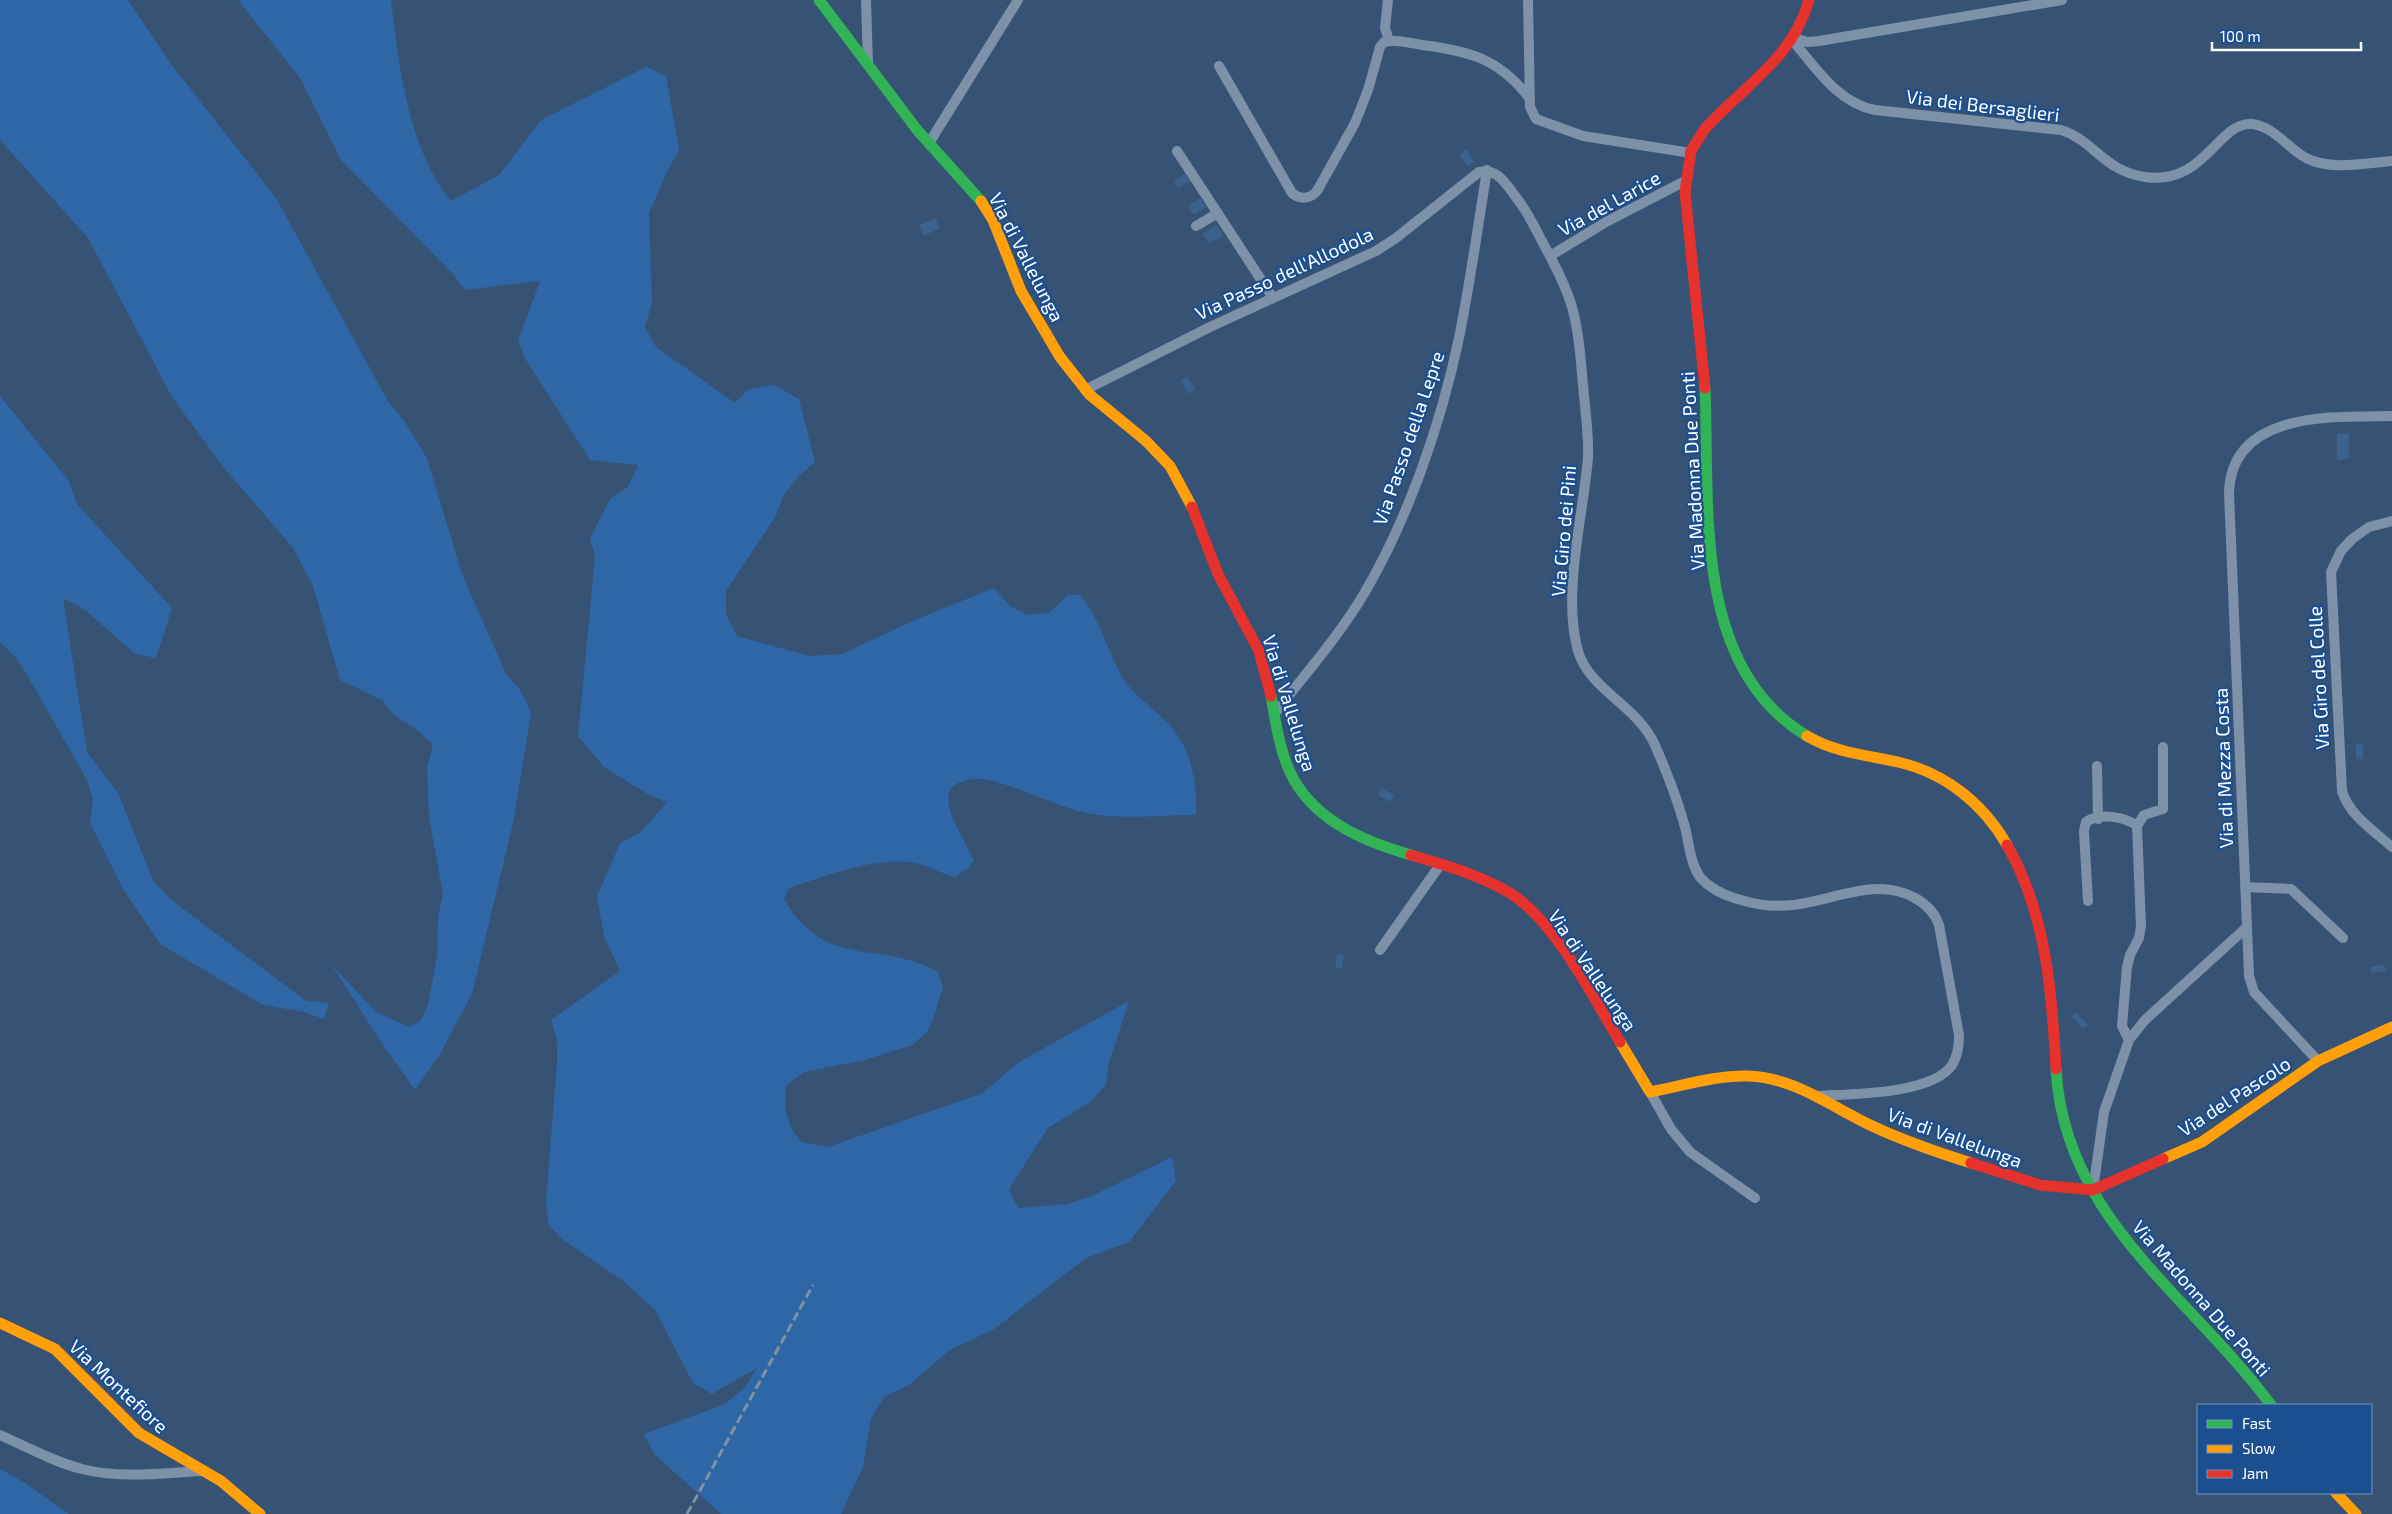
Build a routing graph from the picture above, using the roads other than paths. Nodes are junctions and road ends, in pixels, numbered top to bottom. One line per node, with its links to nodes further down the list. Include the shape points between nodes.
1 (819, 0): 10 (street, Via di Vallelunga)
2 (866, 0): 10 (street)
3 (1018, 0): 13 (street)
4 (1388, 0): 9 (street, via 1385,28)
5 (1528, 0): 12 (street)
6 (1809, 0): 8 (street, Via Madonna Due Ponti)
7 (2062, 0): 8 (street, via 1819,41)
8 (1794, 40): 15 (street, Via Madonna Due Ponti, via 1704,129); 16 (street, Via dei Bersaglieri, via 1834,88 1859,106 2057,129 2075,136 2115,168 2138,176 2159,178 2182,174 2234,128 2249,123 2268,129 2317,163)
9 (1389, 41): 11 (street, via 1380,46 1365,98 1343,146 1317,191 1304,198 1297,197 1290,190); 12 (street, via 1449,48 1478,56 1507,73)
10 (868, 64): 13 (street, Via di Vallelunga)
11 (1219, 66)
12 (1530, 99): 15 (street, via 1536,119 1572,133)
13 (929, 143): 23 (street, Via di Vallelunga, via 988,210 1028,304)
14 (1178, 151): 19 (street)
15 (1691, 152): 18 (street, Via Madonna Due Ponti)
16 (2392, 161)
17 (1487, 170): 21 (street, Via Giro dei Pini, via 1498,175 1525,208); 22 (street, Via Passo dell'Allodola, via 1476,174 1384,246); 26 (street, Via Passo della Lepre, via 1454,357 1407,504 1364,594)
18 (1685, 181): 21 (street, Via del Larice, via 1606,222); 43 (street, Via Madonna Due Ponti, via 1705,382 1710,546 1720,604 1737,660 1762,699 1797,730 1840,751 1905,764 1936,775 1965,793 1997,827 2019,871 2044,938 2052,986 2060,1110 2071,1148)
19 (1218, 213): 20 (street); 22 (street)
20 (1196, 226)
21 (1550, 256): 42 (street, Via Giro dei Pini, via 1567,292 1576,323 1587,429 1588,458 1574,570 1574,618 1579,654 1593,677 1634,714 1650,737 1682,817 1696,870 1703,880 1720,892 1770,905 1803,904 1869,889 1898,891 1926,906 1936,916 1939,925 1958,1035 1958,1053 1952,1066 1931,1081 1916,1085)
22 (1273, 298): 23 (street, Via Passo dell'Allodola)
23 (1085, 390): 26 (street, Via di Vallelunga, via 1164,458 1177,475 1218,575 1258,652)
24 (2392, 416): 33 (street, Via di Mezza Costa, via 2314,419 2278,426 2247,448 2232,472 2230,518)
25 (2392, 521): 31 (street, Via Giro del Colle, via 2369,527 2352,539 2334,561 2330,582 2342,792 2361,821)
26 (1275, 713): 32 (street, Via di Vallelunga, via 1294,781 1321,813 1367,842)
27 (2162, 747): 30 (street, via 2163,809 2144,815)
28 (2097, 766): 29 (street)
29 (2098, 819): 30 (street, via 2119,818); 34 (street, via 2089,820 2084,826)
30 (2137, 826): 39 (street, via 2142,926 2126,967 2122,1026)
31 (2392, 847)
32 (1440, 865): 37 (street); 41 (street, Via di Vallelunga, via 1503,890 1536,916 1613,1027)
33 (2245, 887): 35 (street, Via di Mezza Costa); 36 (street, via 2293,890)
34 (2088, 901)
35 (2247, 927): 39 (street, via 2145,1020); 40 (street, Via di Mezza Costa, via 2249,976 2254,992)
36 (2343, 938)
37 (1380, 950)
38 (2392, 1027): 40 (street, Via del Pascolo)
39 (2129, 1040): 43 (street, via 2103,1117)
40 (2318, 1061): 43 (street, Via del Pascolo, via 2210,1137)
41 (1650, 1092): 42 (street, Via di Vallelunga, via 1748,1076 1789,1084); 44 (street, via 1671,1129 1690,1152)
42 (1815, 1096): 43 (street, Via di Vallelunga, via 1868,1124 1932,1151 2040,1184)
43 (2093, 1190): 46 (street, Via Madonna Due Ponti, via 2143,1263 2226,1350)
44 (1755, 1198)
45 (0, 1323): 48 (street, Via Montefiore, via 55,1349 139,1432 169,1453)
46 (2270, 1404)
47 (0, 1435): 48 (street, via 68,1465 90,1471 114,1474)
48 (205, 1471): 50 (street, Via Montefiore)
49 (2337, 1494): 51 (street)
50 (260, 1514)
51 (2356, 1514)

